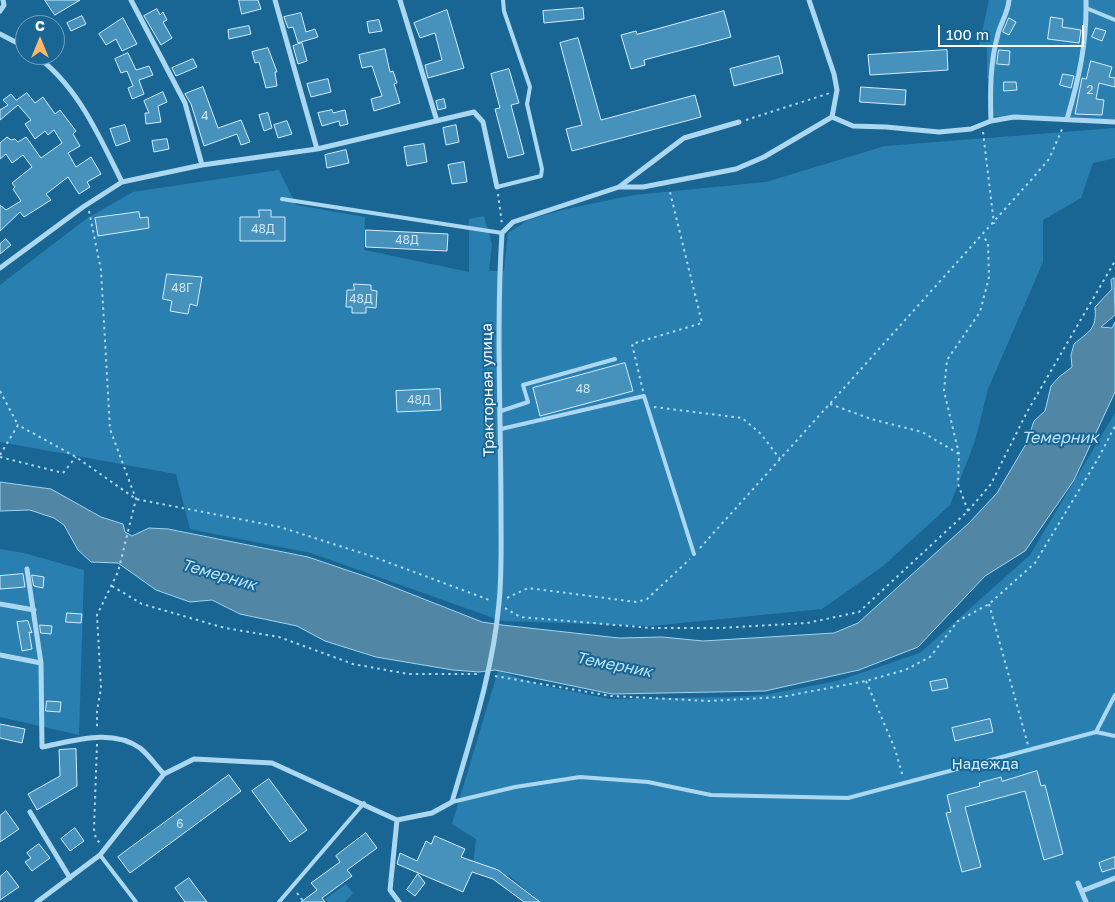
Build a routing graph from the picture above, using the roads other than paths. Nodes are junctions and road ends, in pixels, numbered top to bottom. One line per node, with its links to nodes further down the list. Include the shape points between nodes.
1 (3, 0): 10 (street)
2 (131, 0): 22 (street, via 185,103)
3 (275, 0): 21 (street)
4 (400, 0): 17 (street)
5 (503, 0): 24 (lane, via 504,12 530,88 527,104 542,169 541,176)
6 (809, 0): 15 (street, via 834,74 837,90)
7 (1009, 0): 18 (street, via 998,33 990,78)
8 (1086, 0): 9 (street)
9 (1086, 8): 11 (lane); 16 (street, via 1080,76)
10 (0, 11)
11 (1115, 20)
12 (0, 34): 13 (street)
13 (15, 42)
14 (49, 65): 23 (street, via 73,92)
15 (832, 117): 18 (street, via 854,126 939,132 971,129); 25 (street, via 736,170 643,187)
16 (1067, 119): 18 (street, via 1014,117); 20 (street)
17 (437, 121): 21 (street); 24 (street, via 474,112 483,122)
18 (991, 121)
19 (739, 122): 25 (street, via 684,138)
20 (1115, 122)
21 (317, 149): 22 (street)
22 (202, 165): 23 (street)
23 (122, 182): 28 (street)
24 (497, 187)
25 (619, 187): 27 (street, via 514,222)
26 (282, 199): 27 (lane)
27 (502, 233): 30 (street, Тракторная улица, via 498,283)
28 (0, 268)
29 (615, 359): 30 (lane, via 524,385 528,402)
30 (501, 411): 31 (street, Тракторная улица)
31 (501, 430): 32 (lane, via 644,396); 42 (street, Тракторная улица, via 499,604 488,673)
32 (694, 554)
33 (27, 569): 35 (street)
34 (0, 604): 35 (street)
35 (34, 610): 37 (street)
36 (0, 655): 37 (street)
37 (41, 663): 41 (street, via 42,747 97,736 125,740 141,749)
38 (1115, 695): 39 (lane)
39 (1096, 732): 40 (lane); 42 (lane, via 848,798 711,795 648,782 580,777 515,787)
40 (1115, 736)
41 (164, 774): 43 (street, via 194,759 272,763); 46 (street)
42 (452, 802): 45 (street, via 432,813)
43 (364, 803): 45 (street); 53 (lane)
44 (30, 812): 47 (street)
45 (397, 820): 54 (street, via 390,890)
46 (100, 855): 47 (street); 52 (lane)
47 (70, 878): 51 (street)
48 (1115, 878): 50 (street)
49 (1078, 883): 50 (street)
50 (1082, 891): 55 (street)
51 (37, 902)
52 (136, 902)
53 (279, 902)
54 (399, 902)
55 (1086, 902)

